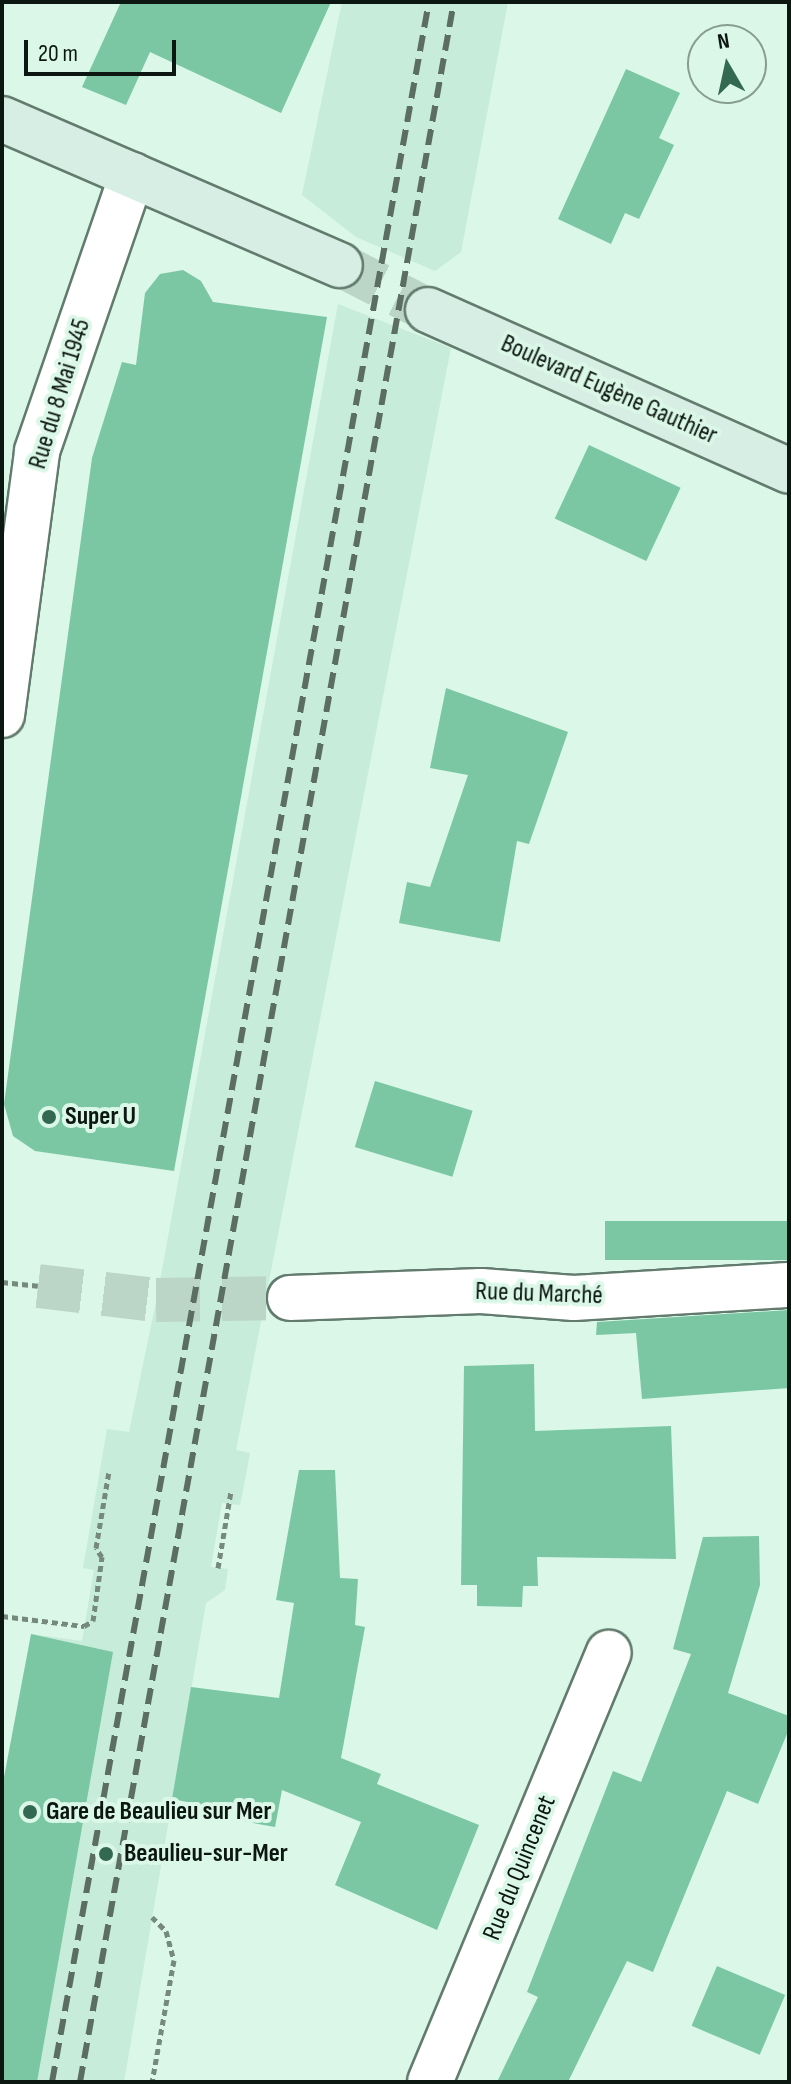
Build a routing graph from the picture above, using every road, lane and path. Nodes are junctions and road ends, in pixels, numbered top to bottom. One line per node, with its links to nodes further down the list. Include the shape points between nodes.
1 (2, 119): 2 (street)
2 (132, 175): 3 (street); 6 (street, Rue du 8 Mai 1945, via 37,451)
3 (340, 265)
4 (428, 310): 5 (street, Boulevard Eugène Gauthier)
5 (789, 471)
6 (2, 715)
7 (2, 1282): 9 (path)
8 (789, 1285): 10 (street, Rue du Marché, via 574,1298 481,1291)
9 (38, 1286)
10 (290, 1298)
11 (109, 1471): 14 (path, via 96,1548 102,1557 93,1621 84,1626)
12 (231, 1491): 13 (path)
13 (218, 1568)
14 (2, 1616)
15 (609, 1653): 18 (street, Rue du Quincenet)
16 (152, 1917): 17 (path, via 166,1931 174,1960)
17 (152, 2082)
18 (430, 2082)

